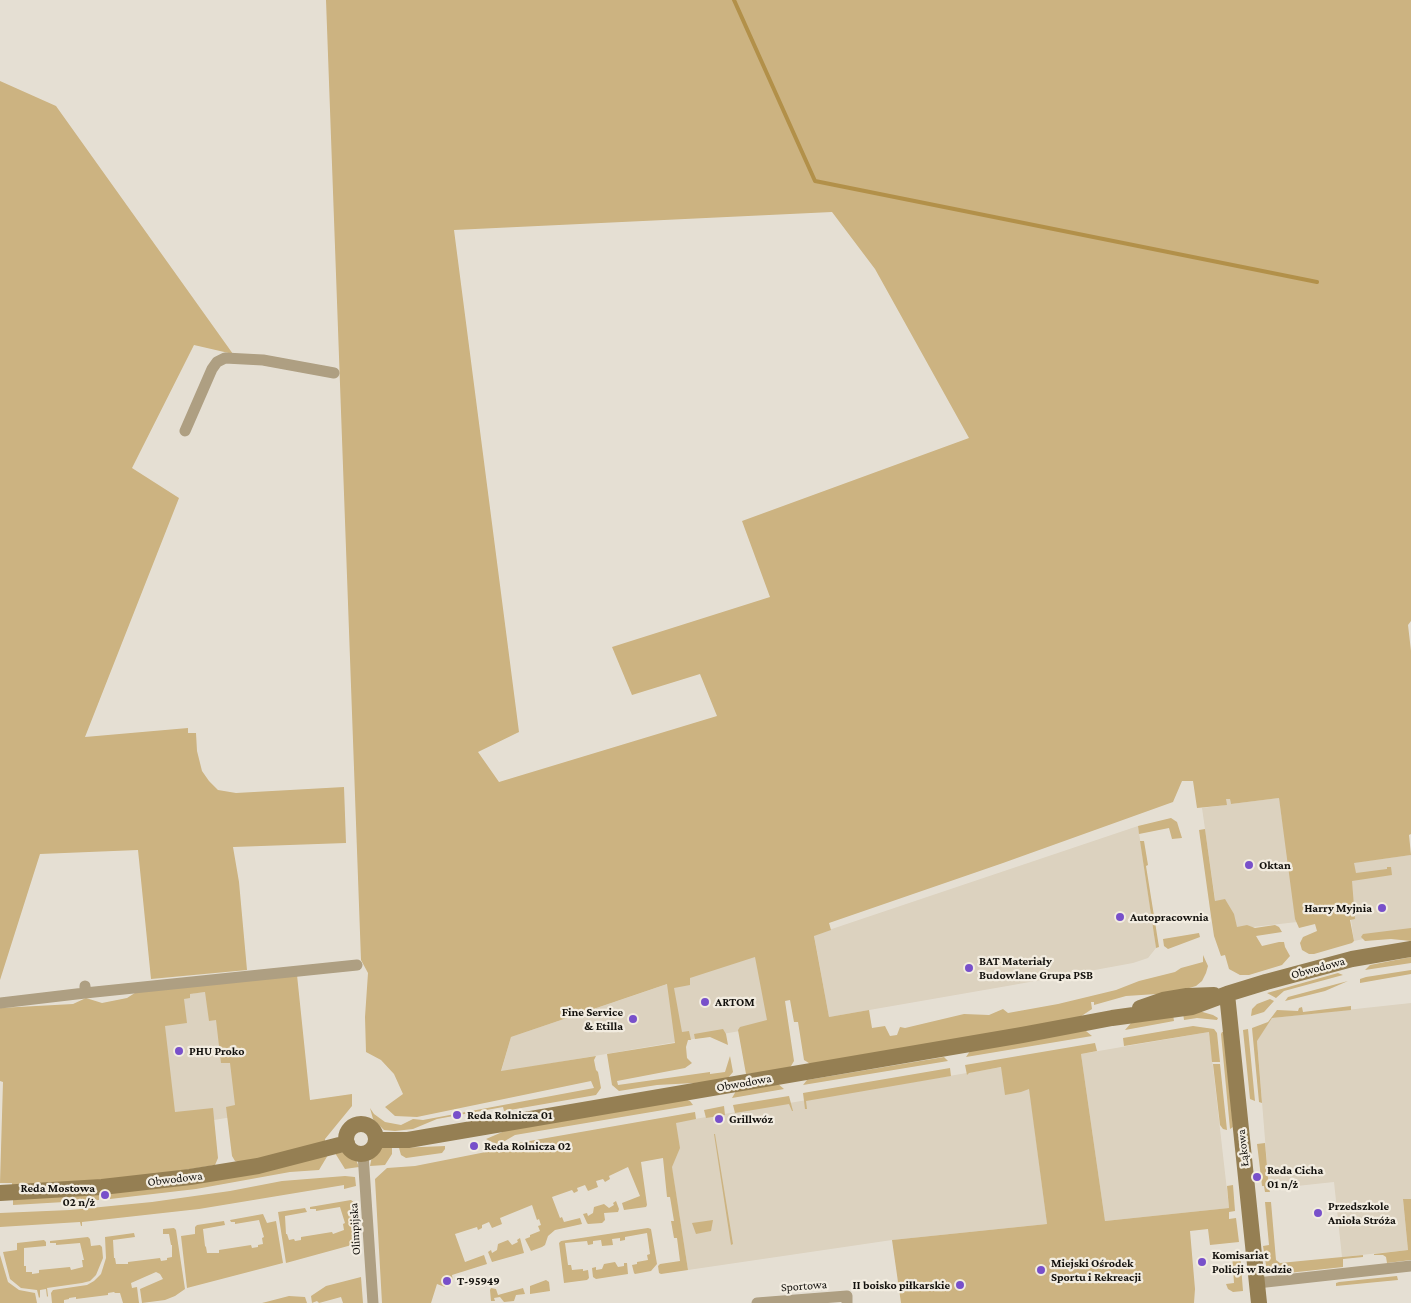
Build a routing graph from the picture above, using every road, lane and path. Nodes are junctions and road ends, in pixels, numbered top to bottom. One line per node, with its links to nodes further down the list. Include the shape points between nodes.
1 (334, 373): 2 (street, via 263,360 226,358 212,369)
2 (184, 431)
3 (1411, 949): 5 (main road, Obwodowa, via 1352,959)
4 (358, 964): 6 (street, via 85,989)
5 (1227, 994): 7 (main road, Obwodowa, via 1168,1012 1112,1018 408,1140); 12 (main road, Łąkowa)
6 (0, 1003)
7 (376, 1140): 8 (main road, via 370,1127 361,1124 349,1130); 9 (main road, via 372,1149)
8 (347, 1143): 9 (main road, via 353,1152); 10 (main road, Obwodowa, via 258,1166 190,1177 94,1188)
9 (363, 1154): 13 (street, Olimpijska)
10 (0, 1193)
11 (1411, 1266): 12 (street)
12 (1258, 1283): 16 (main road, Łąkowa)
13 (373, 1303)
14 (757, 1303): 15 (street, Sportowa, via 847,1296)
15 (847, 1303)
16 (1260, 1303)

